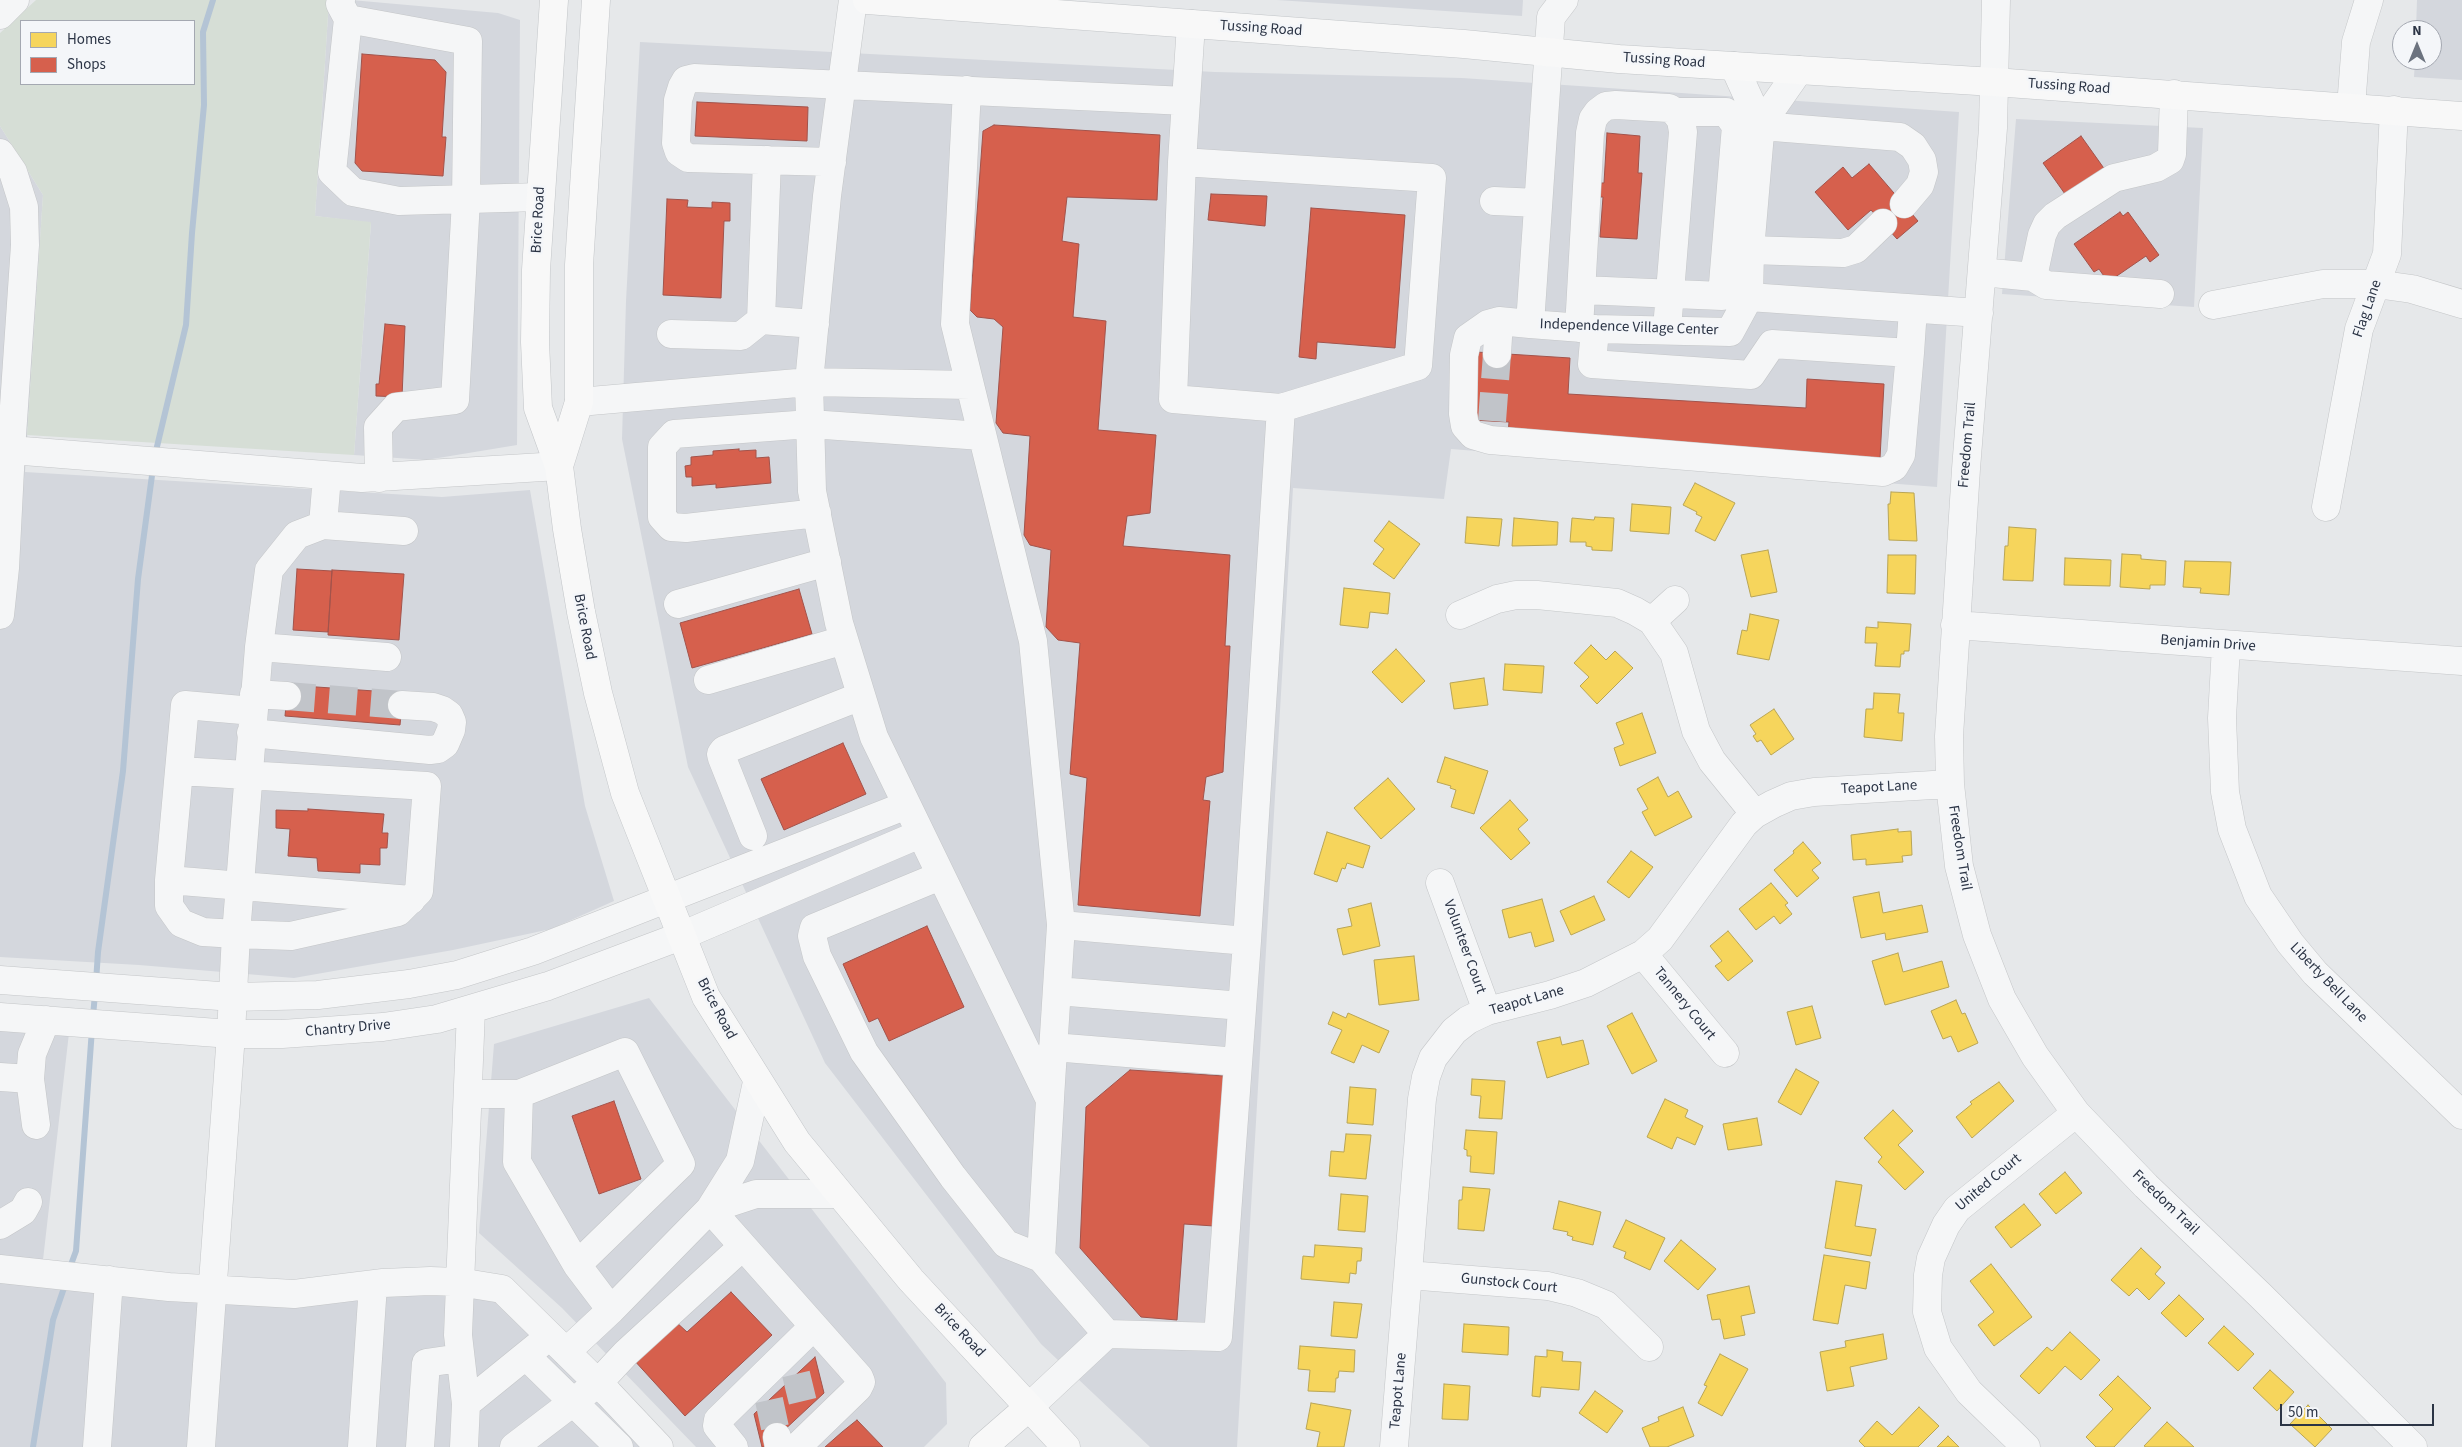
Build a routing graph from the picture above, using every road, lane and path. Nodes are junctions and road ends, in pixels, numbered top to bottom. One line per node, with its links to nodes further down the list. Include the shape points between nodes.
1 (14, 0): 10 (street)
2 (554, 0): 29 (main road, Brice Road)
3 (596, 0): 59 (main road, Brice Road, via 579,265)
4 (853, 0): 16 (street)
5 (867, 0): 11 (main road, Tussing Road)
6 (1996, 0): 15 (street, Freedom Trail)
7 (2369, 0): 20 (street, via 2356,42)
8 (350, 6): 30 (street, via 468,41); 30 (street, via 332,172 354,192 399,201)
9 (1550, 6): 12 (street, Independence Village Center)
10 (0, 14)
11 (1191, 24): 12 (main road, Tussing Road); 19 (street)
12 (1549, 52): 13 (main road, Tussing Road); 32 (street, Independence Village Center)
13 (1734, 66): 14 (main road, Tussing Road); 24 (street)
14 (1799, 70): 15 (main road, Tussing Road); 24 (street)
15 (1994, 82): 18 (main road, Tussing Road); 36 (street, Freedom Trail)
16 (843, 84): 17 (street); 26 (street, via 686,80 678,100 676,143 679,152 688,158); 27 (street)
17 (967, 90): 19 (street); 58 (street, via 955,324)
18 (2174, 94): 20 (main road, Tussing Road); 37 (street, via 2170,160 2156,168 2114,178 2055,216 2042,235)
19 (1186, 101): 28 (street)
20 (2351, 107): 21 (main road, Tussing Road)
21 (2394, 110): 23 (main road, Tussing Road); 38 (street, Flag Lane, via 2387,254)
22 (1675, 112): 39 (street, via 1668,108 1616,105 1606,106 1593,119); 40 (street, via 1684,132); 42 (street, via 1726,112 1736,126)
23 (2462, 116)
24 (1761, 124): 33 (street, via 1900,137 1913,146 1922,160 1924,172 1920,185); 35 (street)
25 (0, 153): 63 (street, via 13,172 24,207 25,245)
26 (767, 160): 27 (street); 48 (street)
27 (832, 162): 50 (street)
28 (1182, 162): 60 (street, via 1173,399); 60 (street, via 1432,178 1418,366)
29 (540, 197): 30 (street); 64 (main road, Brice Road, via 535,342 538,408)
30 (466, 200): 66 (street, via 455,400 396,407 378,427)
31 (1494, 201): 32 (street)
32 (1538, 203): 51 (street, Independence Village Center)
33 (1904, 204)
34 (1883, 223): 35 (street, via 1856,249 1843,253)
35 (1750, 250): 43 (street)
36 (1982, 272): 37 (street); 47 (street, Freedom Trail)
37 (2033, 277): 41 (street, via 2046,285)
38 (2376, 284): 44 (street); 45 (street, via 2323,284); 67 (street, Flag Lane, via 2359,329)
39 (1582, 290): 40 (street); 52 (street)
40 (1670, 294): 42 (street); 53 (street)
41 (2160, 294)
42 (1722, 296): 43 (street)
43 (1749, 297): 46 (street); 53 (street, Independence Village Center, via 1730,332)
44 (2462, 304)
45 (2212, 305)
46 (1913, 308): 47 (street); 55 (street)
47 (1979, 313): 77 (street, Freedom Trail)
48 (761, 320): 50 (street); 54 (street, via 742,336)
49 (1499, 321): 51 (street); 55 (street, via 1477,330 1468,338 1464,354 1463,414 1465,426 1473,435 1491,430 1883,472 1894,466 1900,455); 56 (street)
50 (815, 324): 57 (street)
51 (1530, 324): 52 (street, Independence Village Center)
52 (1587, 329): 53 (street, Independence Village Center); 55 (street, via 1592,364 1602,365 1751,375 1772,344)
53 (1668, 329)
54 (671, 334)
55 (1910, 353)
56 (1497, 354)
57 (809, 382): 58 (street); 59 (street); 61 (street)
58 (970, 385): 62 (street)
59 (579, 402): 64 (main road, Brice Road)
60 (1281, 408): 104 (street)
61 (810, 424): 62 (street); 68 (street, via 812,491); 68 (street, via 674,434 662,447 662,517 671,527 686,528)
62 (982, 436): 101 (street, via 1033,640)
63 (11, 450): 65 (street); 74 (street)
64 (559, 466): 66 (street); 100 (main road, Brice Road, via 581,612 598,693 625,793)
65 (327, 476): 66 (street); 69 (street)
66 (379, 478)
67 (2326, 507)
68 (817, 513): 71 (street)
69 (322, 525): 70 (street); 80 (street, via 297,535 269,570)
70 (404, 531)
71 (827, 562): 73 (street); 78 (street)
72 (1675, 600): 76 (street)
73 (678, 604)
74 (0, 615)
75 (1460, 615): 76 (street, via 1497,599 1537,595 1617,603)
76 (1652, 622): 92 (street, via 1674,653 1696,732 1712,761)
77 (1955, 625): 79 (street, Benjamin Drive); 90 (street, Freedom Trail, via 1949,736)
78 (844, 640): 83 (street); 85 (street)
79 (2226, 646): 82 (street, Benjamin Drive); 125 (street, Liberty Bell Lane, via 2222,718 2225,792 2232,828 2258,896 2290,943 2315,972)
80 (259, 647): 81 (street); 87 (street)
81 (387, 657)
82 (2462, 661)
83 (708, 680)
84 (287, 696): 87 (street)
85 (861, 696): 91 (street, via 874,737); 94 (street, via 738,744 721,754)
86 (402, 705): 87 (street, via 433,707 449,715 451,730 445,744 430,750)
87 (253, 712): 88 (street, via 185,705); 89 (street)
88 (180, 771): 89 (street); 96 (street)
89 (248, 775): 98 (street); 99 (street, via 427,786 419,891)
90 (1950, 784): 92 (street, Teapot Lane, via 1814,792 1791,796); 124 (street, Freedom Trail, via 1959,866 1977,935 2002,999 2035,1056)
91 (907, 805): 93 (street); 100 (street)
92 (1754, 814): 105 (street, Teapot Lane, via 1729,842 1660,938)
93 (920, 834): 95 (street); 103 (street, Chantry Drive)
94 (752, 836)
95 (940, 876): 123 (street); 132 (street, via 814,928 812,936 817,956 864,1052 947,1168 1006,1244)
96 (169, 880): 98 (street); 102 (street, via 169,906 182,923 203,932)
97 (1440, 883): 111 (street, Volunteer Court)
98 (240, 886): 99 (street); 102 (street)
99 (411, 900): 102 (street, via 398,912 290,936)
100 (666, 901): 103 (main road, Brice Road); 108 (street, via 533,952 457,975 366,991)
101 (1061, 924): 104 (street); 107 (street)
102 (236, 934): 108 (street)
103 (682, 936): 110 (street, Chantry Drive, via 548,986); 120 (main road, Brice Road, via 706,997)
104 (1247, 941): 109 (street)
105 (1643, 954): 111 (street, Teapot Lane, via 1586,983); 116 (street, Tannery Court)
106 (0, 980): 108 (street)
107 (1057, 991): 109 (street); 115 (street)
108 (233, 997): 114 (street)
109 (1242, 1006): 117 (street)
110 (471, 1010): 114 (street, Chantry Drive, via 383,1027); 121 (street)
111 (1487, 1011): 135 (street, Teapot Lane, via 1468,1020 1454,1032 1433,1058 1426,1077)
112 (0, 1017): 113 (street, Chantry Drive)
113 (57, 1021): 114 (street, Chantry Drive); 119 (street, via 32,1054)
114 (231, 1034): 139 (street)
115 (1053, 1047): 117 (street); 123 (street)
116 (1725, 1053)
117 (1238, 1062): 142 (street, via 1218,1337)
118 (0, 1077): 119 (street)
119 (30, 1079): 126 (street)
120 (758, 1082): 127 (main road, Brice Road, via 796,1142); 129 (street, via 740,1161)
121 (469, 1094): 122 (street); 137 (street)
122 (519, 1094): 133 (street, via 516,1162); 133 (street, via 625,1052 681,1164)
123 (1050, 1100): 132 (street)
124 (2076, 1112): 164 (street, United Court, via 1957,1209 1946,1224 1928,1275 1927,1312 1938,1348 1969,1392); 165 (street, Freedom Trail, via 2146,1186)
125 (2462, 1115)
126 (36, 1125)
127 (838, 1194): 129 (street, via 756,1194); 150 (main road, Brice Road, via 911,1280)
128 (28, 1202): 130 (street, via 23,1211)
129 (710, 1209): 131 (street); 140 (street)
130 (0, 1225)
131 (742, 1247): 141 (street); 147 (street, via 626,1353)
132 (1041, 1258): 142 (street)
133 (577, 1265): 140 (street)
134 (0, 1268): 136 (street)
135 (1408, 1275): 144 (street, Gunstock Court, via 1548,1286 1577,1293 1606,1305); 163 (street, Teapot Lane)
136 (109, 1280): 139 (street); 152 (street)
137 (459, 1282): 138 (street); 143 (street, via 502,1289); 146 (street)
138 (373, 1285): 139 (street, via 294,1294); 154 (street)
139 (212, 1288): 153 (street)
140 (611, 1310): 143 (street)
141 (813, 1327): 151 (street, via 861,1382 858,1388); 160 (street, via 793,1362 766,1388 718,1420 717,1426)
142 (1107, 1334): 150 (street)
143 (558, 1344): 145 (street); 147 (street)
144 (1649, 1348)
145 (526, 1356): 148 (street); 149 (street)
146 (460, 1358): 149 (street); 155 (street, via 426,1363)
147 (598, 1383): 148 (street); 159 (street)
148 (574, 1401): 157 (street); 158 (street)
149 (466, 1404): 156 (street)
150 (1029, 1407): 161 (main road); 162 (main road, Brice Road)
151 (794, 1435)
152 (97, 1447)
153 (201, 1447)
154 (362, 1447)
155 (420, 1447)
156 (464, 1447)
157 (514, 1447)
158 (619, 1447)
159 (659, 1447)
160 (734, 1447)
161 (983, 1447)
162 (1066, 1447)
163 (1394, 1447)
164 (2026, 1447)
165 (2413, 1447)

